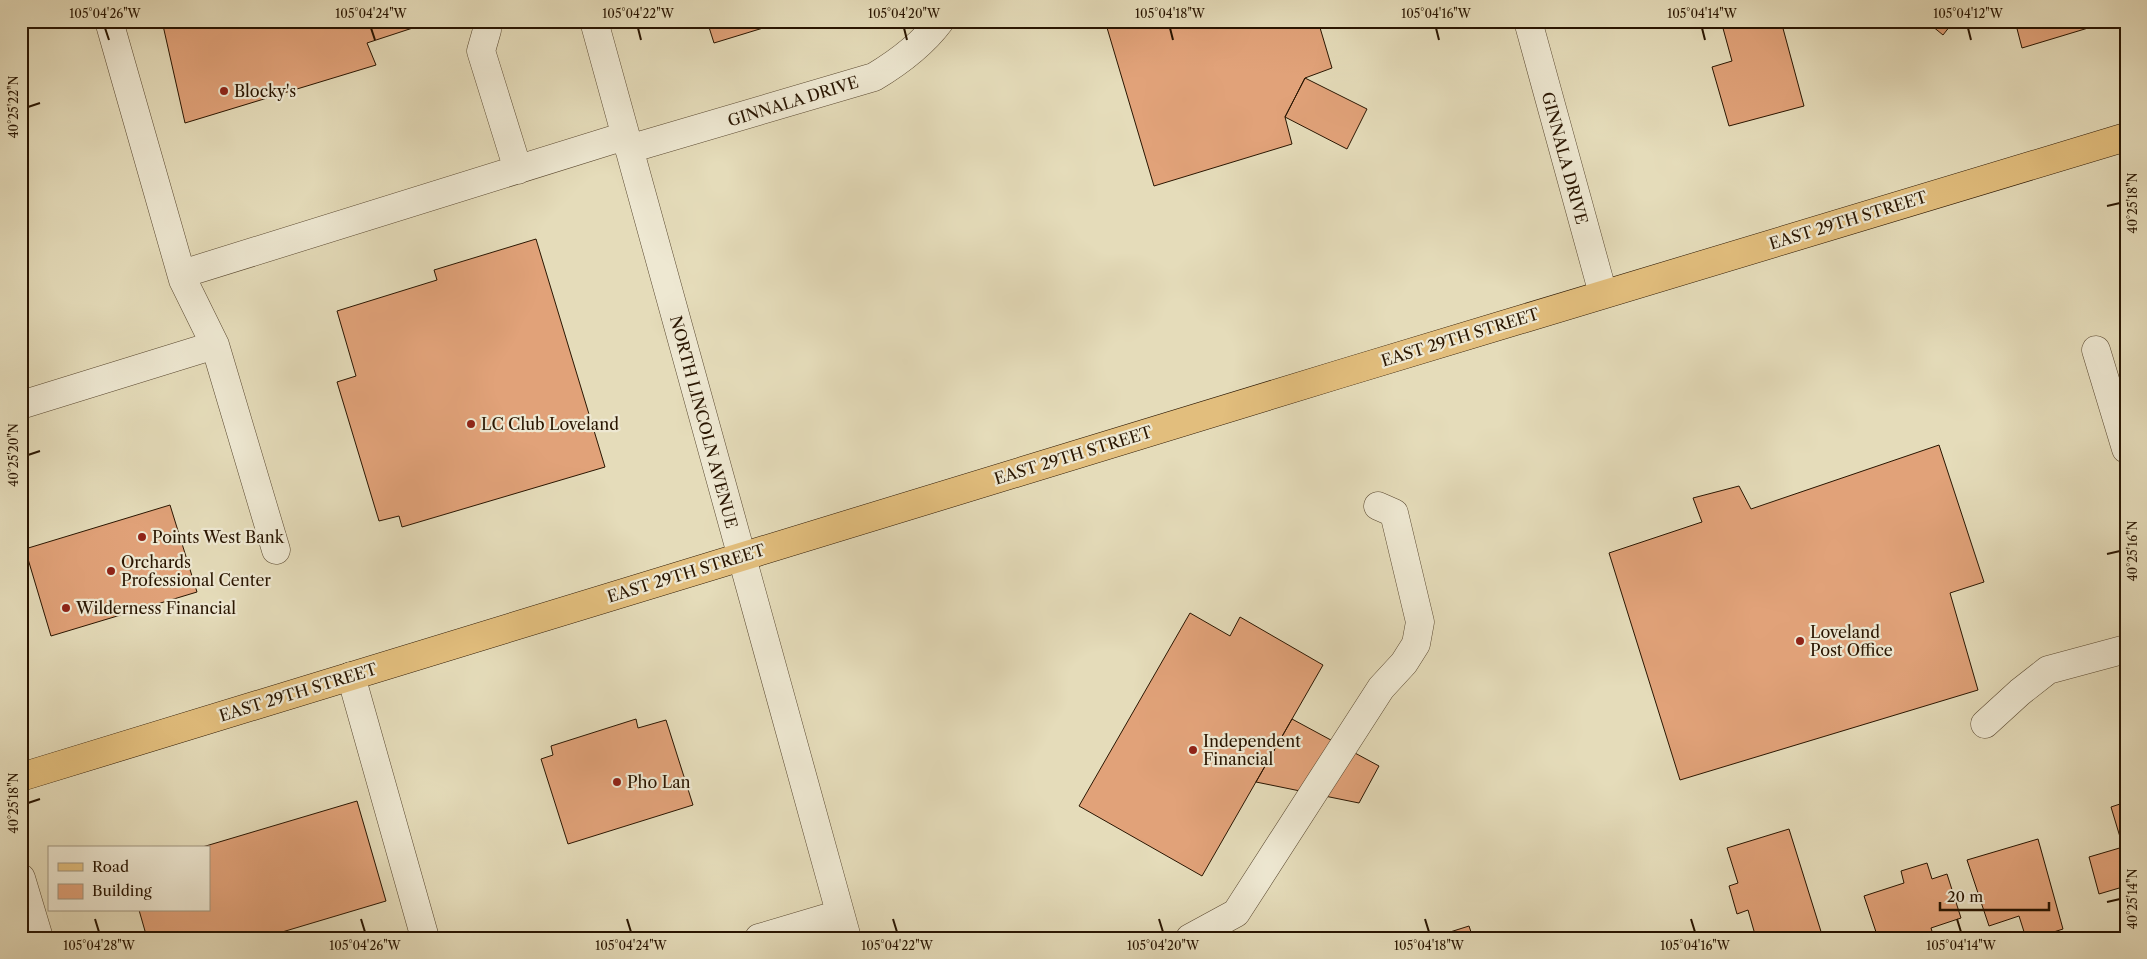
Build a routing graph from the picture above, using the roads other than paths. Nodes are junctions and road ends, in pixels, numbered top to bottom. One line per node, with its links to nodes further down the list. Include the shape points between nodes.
1 (108, 21): 9 (street)
2 (485, 21): 8 (street, via 487,30 482,51)
3 (594, 21): 7 (street, NORTH LINCOLN AVENUE)
4 (940, 21): 7 (street, GINNALA DRIVE, via 921,43 874,77)
5 (1528, 21): 10 (street, GINNALA DRIVE)
6 (2126, 137): 10 (main road, EAST 29TH STREET)
7 (627, 143): 8 (street, GINNALA DRIVE); 17 (street, NORTH LINCOLN AVENUE)
8 (518, 170): 9 (street, GINNALA DRIVE)
9 (182, 274): 11 (street)
10 (1603, 294): 17 (main road, EAST 29TH STREET)
11 (215, 345): 13 (street); 16 (street)
12 (2096, 350): 14 (street)
13 (21, 405)
14 (2126, 449)
15 (1378, 506): 27 (street, via 1394,513 1420,622 1416,644 1381,688 1236,913)
16 (276, 550)
17 (742, 556): 19 (main road, EAST 29TH STREET); 23 (street, NORTH LINCOLN AVENUE)
18 (2126, 648): 20 (street, via 2048,670)
19 (351, 676): 21 (main road, EAST 29TH STREET); 25 (street)
20 (1985, 724)
21 (21, 777)
22 (21, 878): 24 (street)
23 (844, 926): 26 (street)
24 (39, 938)
25 (425, 938)
26 (759, 938)
27 (1190, 938)

